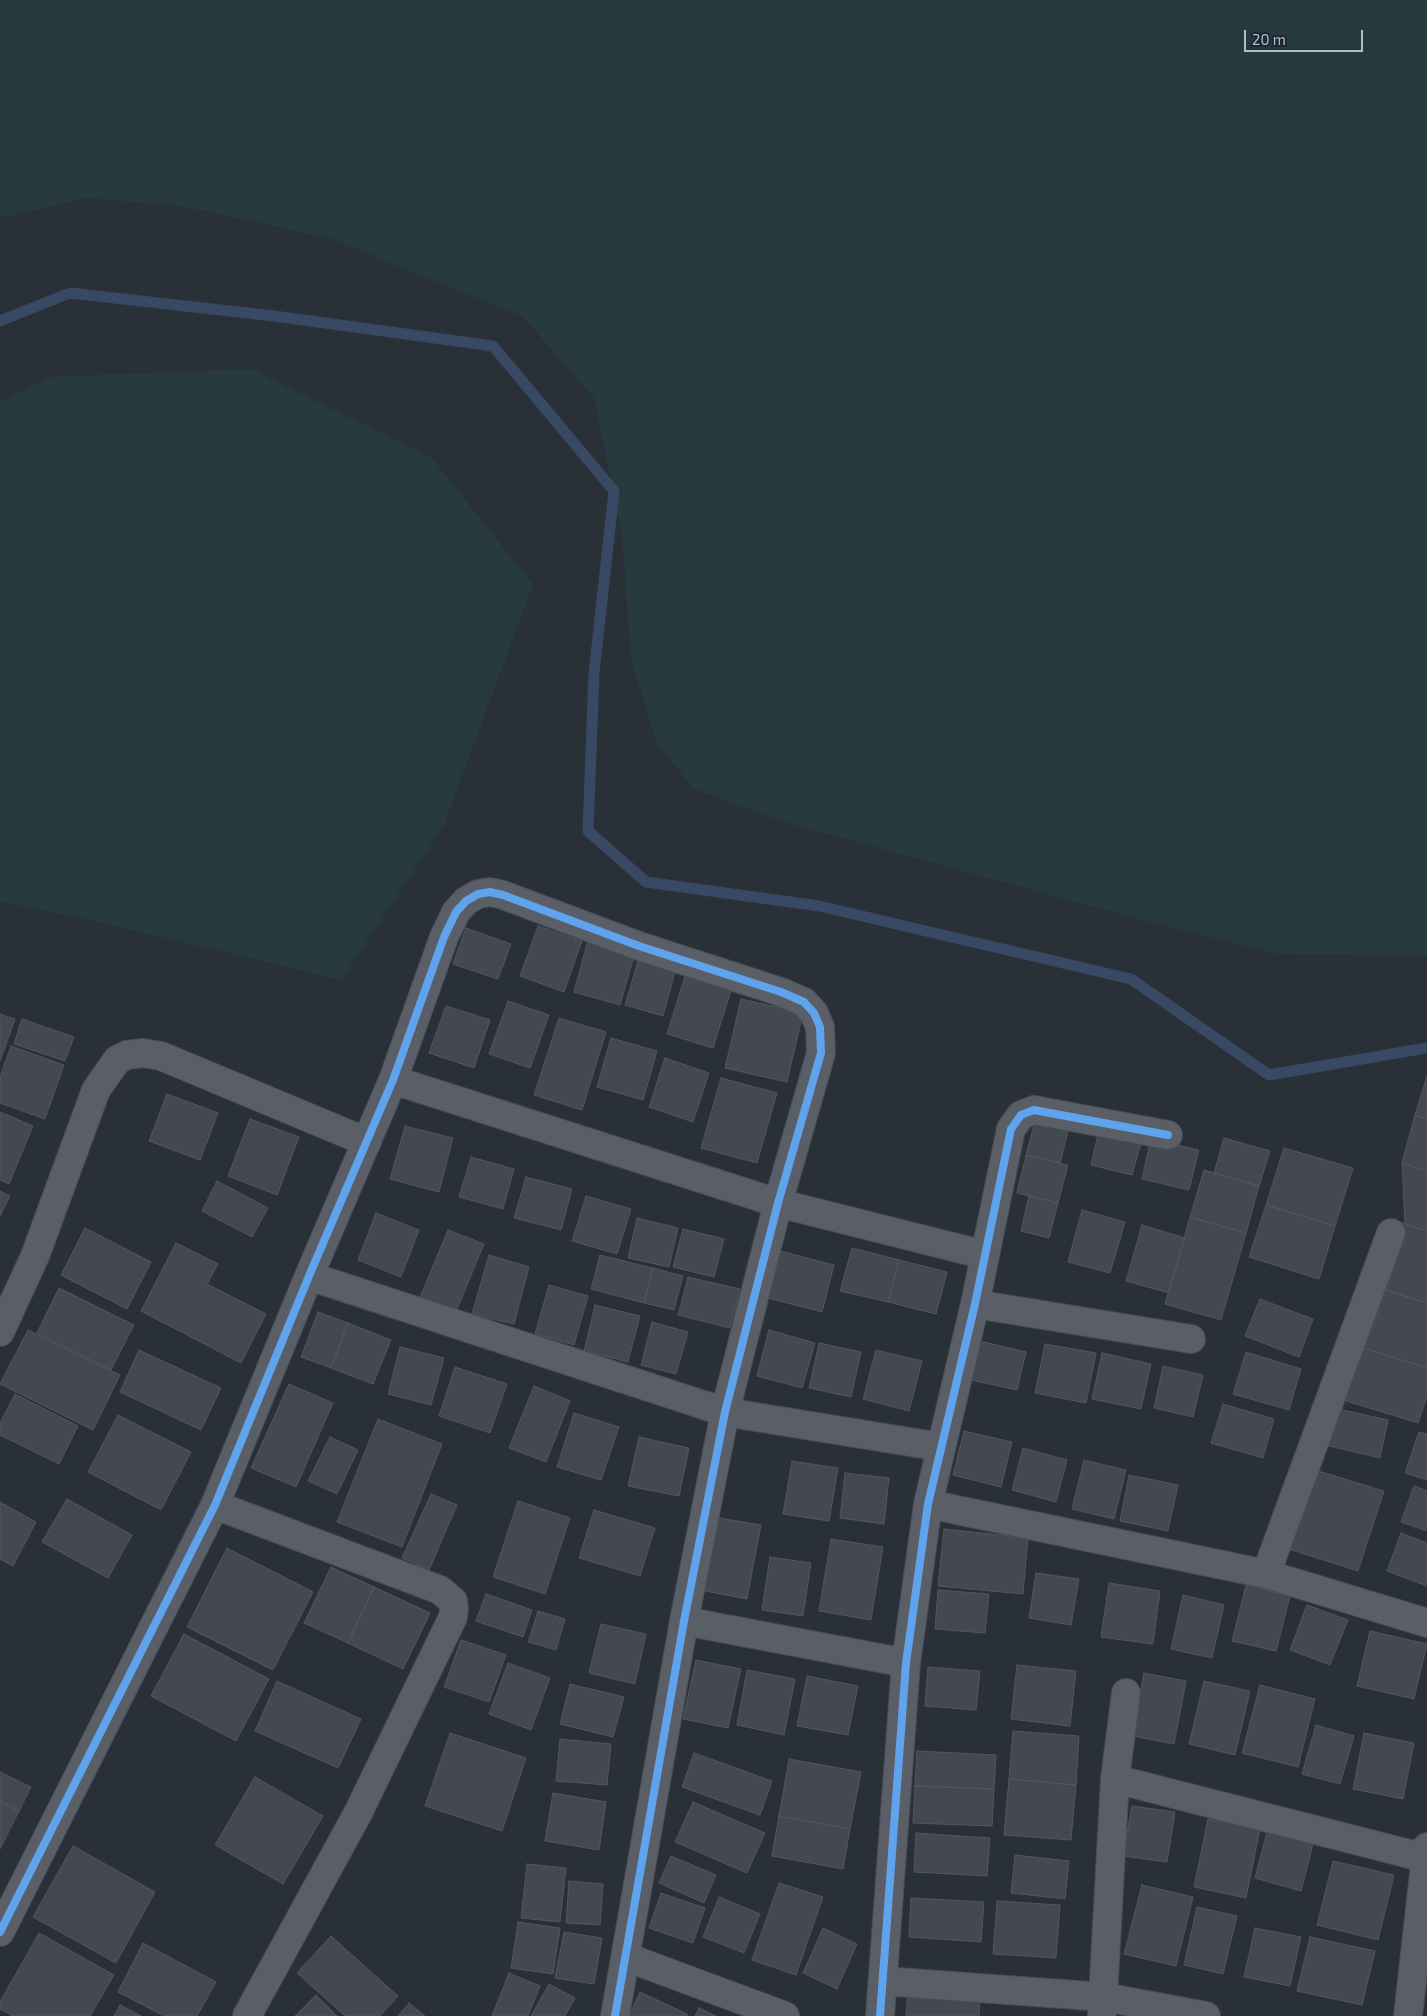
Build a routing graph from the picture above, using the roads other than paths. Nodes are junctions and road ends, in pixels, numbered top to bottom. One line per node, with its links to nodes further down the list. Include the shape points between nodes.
1 (393, 1080): 3 (street); 4 (street); 4 (street, via 456,912 466,900 478,894 503,895 639,946 781,992 804,1002 814,1013 820,1027 821,1053)
2 (1168, 1135): 6 (street, via 1040,1110 1022,1115 1012,1129 1005,1152)
3 (367, 1142): 7 (street); 9 (street, via 161,1056 143,1053 117,1060 96,1090 34,1256)
4 (778, 1203): 6 (street); 11 (street)
5 (1391, 1233): 15 (street)
6 (985, 1255): 8 (street)
7 (309, 1276): 11 (street); 14 (street)
8 (975, 1304): 10 (street); 12 (street)
9 (0, 1332)
10 (1191, 1339)
11 (725, 1412): 12 (street); 16 (street)
12 (941, 1447): 13 (street)
13 (928, 1504): 15 (street); 18 (street)
14 (215, 1505): 22 (street); 26 (street, via 440,1590 453,1600 454,1608 453,1617 358,1813)
15 (1266, 1574): 17 (street)
16 (684, 1621): 18 (street); 23 (street)
17 (1427, 1623)
18 (906, 1663): 24 (street)
19 (1126, 1693): 20 (street)
20 (1115, 1779): 21 (street); 25 (street)
21 (1426, 1853): 31 (street)
22 (0, 1932)
23 (626, 1957): 27 (street); 28 (street)
24 (883, 1981): 25 (street); 29 (street)
25 (1103, 2007): 30 (street)
26 (246, 2016)
27 (615, 2016)
28 (785, 2016)
29 (880, 2016)
30 (1206, 2016)
31 (1408, 2016)

